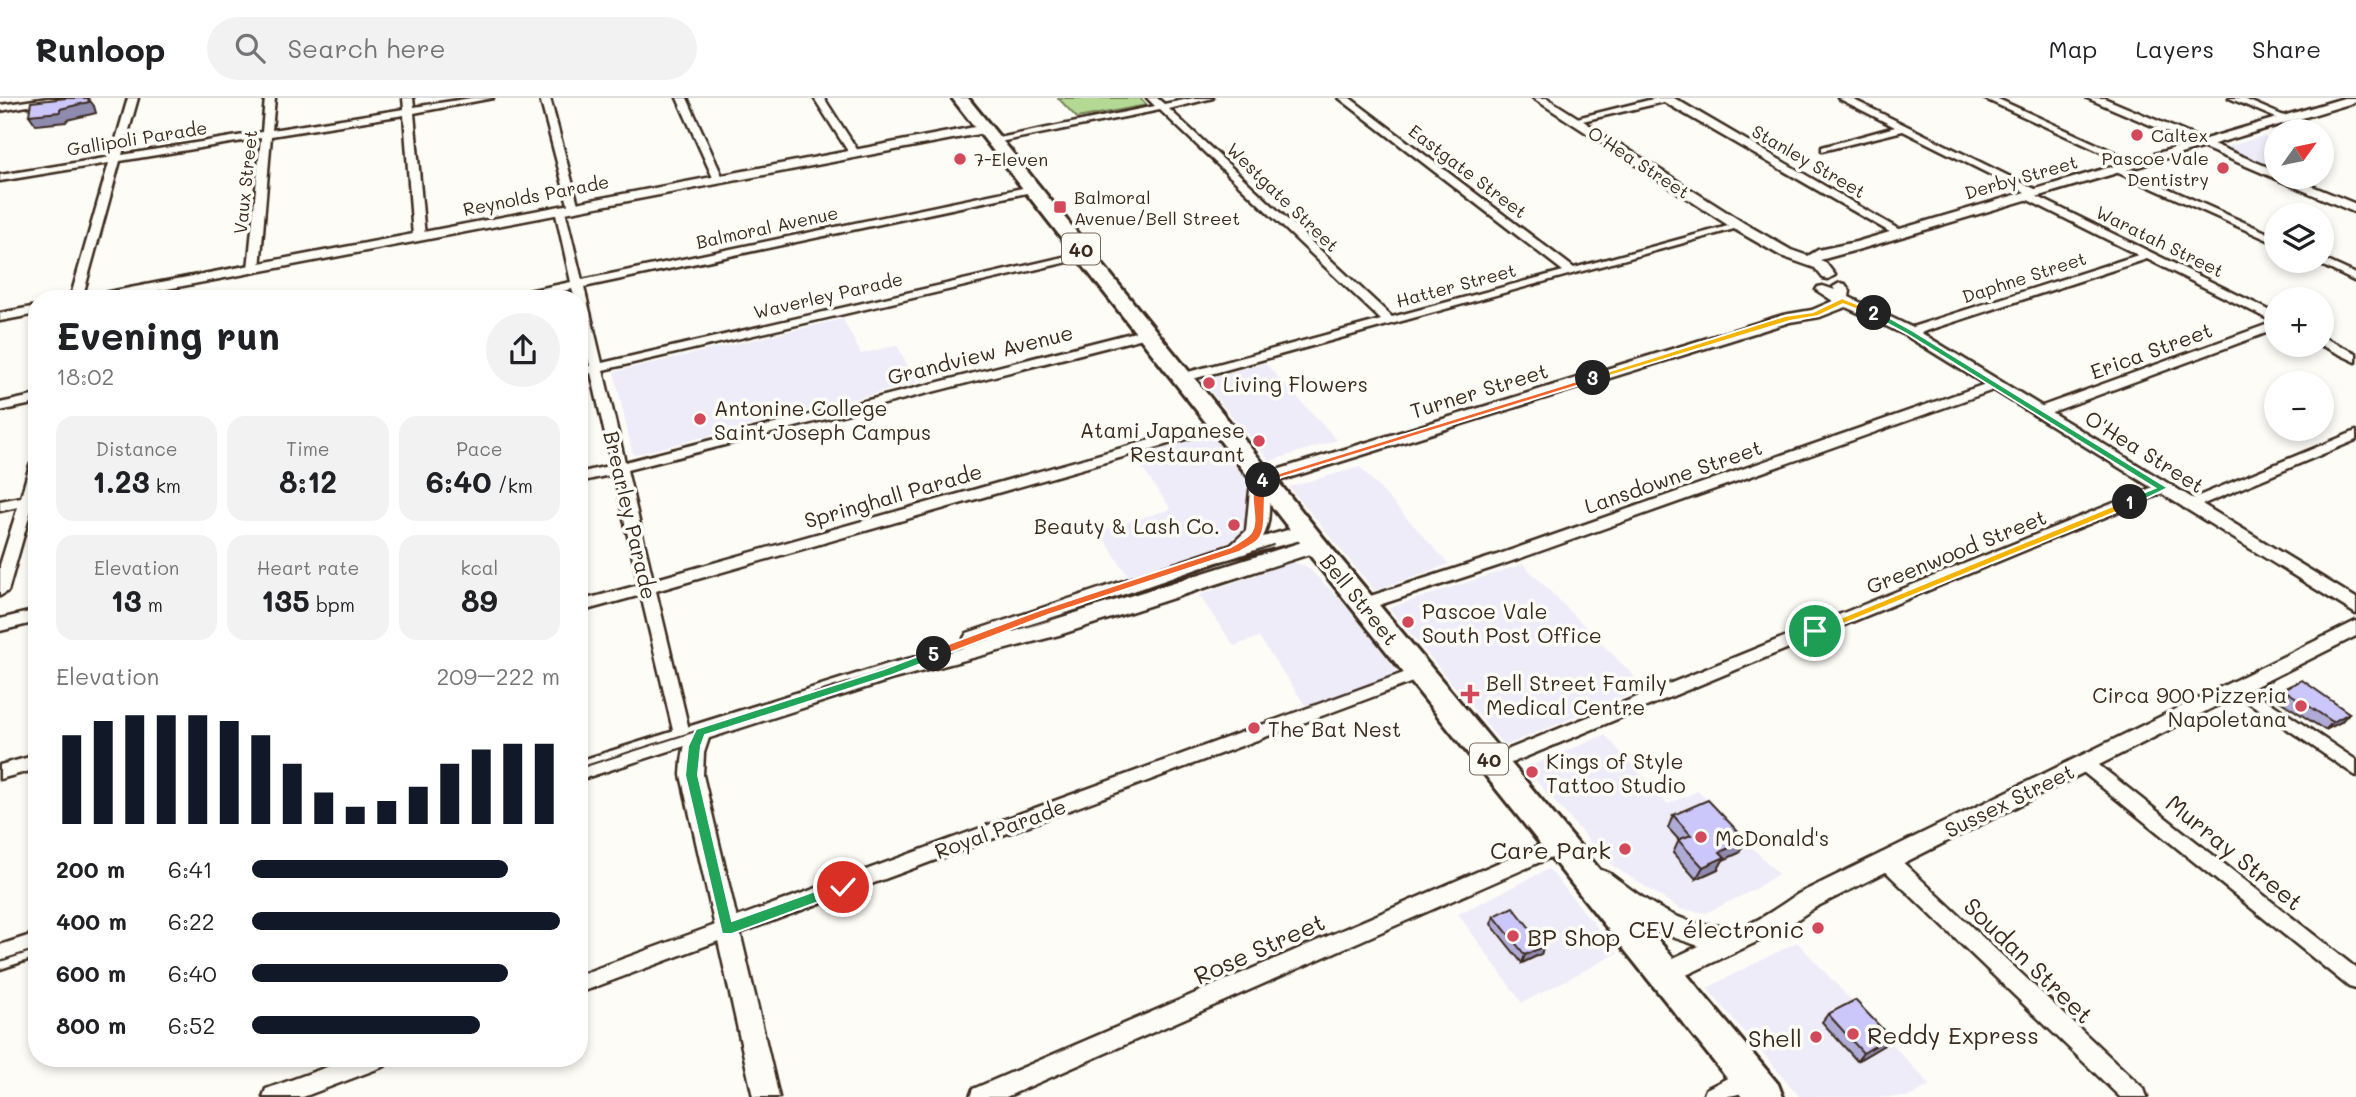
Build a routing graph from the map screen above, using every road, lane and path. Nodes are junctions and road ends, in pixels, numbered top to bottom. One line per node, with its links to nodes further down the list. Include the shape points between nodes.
1 (67, 98): 21 (street)
2 (133, 98): 32 (street)
3 (270, 98): 27 (street, Vaux Street)
4 (408, 98): 22 (street)
5 (488, 98): 22 (street, Gallipoli Parade)
6 (545, 98): 41 (street, Brearley Parade)
7 (682, 98): 37 (street)
8 (820, 98): 31 (street)
9 (960, 98): 28 (highway, Bell Street / 40)
10 (1152, 98): 20 (street, Westgate Street)
11 (1208, 98): 20 (street)
12 (1344, 98): 53 (street, Eastgate Street)
13 (1539, 98): 24 (street, O'Hea Street)
14 (1667, 98): 24 (street); 44 (street, Stanley Street)
15 (1843, 98): 26 (street, Waratah Street)
16 (1988, 98): 33 (street)
17 (2092, 98): 29 (main road)
18 (2234, 98): 23 (street)
19 (2356, 98): 23 (street, Derby Street)
20 (1162, 107): 28 (street); 66 (street, Westgate Street)
21 (0, 108)
22 (409, 111): 27 (street, Gallipoli Parade); 46 (street)
23 (2286, 119)
24 (1574, 120): 43 (street, O'Hea Street)
25 (2264, 126): 29 (street, Derby Street)
26 (1904, 128): 30 (street); 40 (street, Waratah Street)
27 (267, 134): 32 (street, Gallipoli Parade); 51 (street, Vaux Street)
28 (989, 135): 31 (street, Reynolds Parade); 38 (highway, Bell Street / 40)
29 (2202, 144): 33 (street, Derby Street); 35 (main road)
30 (1826, 149)
31 (855, 154): 37 (street, Reynolds Parade)
32 (116, 159): 36 (street, Gallipoli Parade); 56 (street)
33 (2135, 164): 34 (street, Derby Street)
34 (2118, 169): 40 (street, Derby Street); 45 (street)
35 (2264, 170)
36 (0, 178)
37 (719, 180): 41 (street, Reynolds Parade)
38 (1032, 189): 48 (highway, Bell Street / 40); 55 (street, Balmoral Avenue)
39 (2309, 189): 42 (main road)
40 (2031, 194): 44 (street, Derby Street); 49 (street, Waratah Street)
41 (567, 209): 46 (street, Reynolds Parade); 55 (street, Brearley Parade)
42 (2356, 209)
43 (1739, 226): 52 (street, O'Hea Street); 53 (street, Hatter Street)
44 (1899, 233): 47 (street, Derby Street)
45 (2264, 236)
46 (419, 237): 51 (street, Reynolds Parade)
47 (1858, 245): 52 (street, Derby Street, via 1828,258); 52 (street, Derby Street, via 1823,253)
48 (1085, 255): 70 (highway, Bell Street / 40); 73 (street, Waverley Parade)
49 (2149, 255): 63 (street, Waratah Street); 69 (street, Daphne Street)
50 (2334, 268): 54 (street)
51 (254, 269): 57 (street, Reynolds Parade)
52 (1817, 271): 60 (street); 61 (street)
53 (1572, 272): 66 (street, Hatter Street)
54 (2356, 278)
55 (578, 285): 58 (street, Balmoral Avenue); 59 (street, Brearley Parade)
56 (79, 290)
57 (141, 290)
58 (553, 290)
59 (579, 290)
60 (1823, 290): 61 (street, O'Hea Street); 65 (street, Turner Street, via 1825,303)
61 (1841, 294): 65 (street, Turner Street, via 1832,308); 69 (street, O'Hea Street)
62 (28, 312): 64 (street)
63 (2264, 312)
64 (0, 317)
65 (1788, 318): 84 (street, Turner Street)
66 (1390, 322): 75 (street, Hatter Street)
67 (588, 329): 73 (street, Brearley Parade)
68 (2264, 330): 79 (street, Erica Street)
69 (1910, 332): 76 (street, O'Hea Street)
70 (1147, 333): 75 (highway, Bell Street / 40); 82 (street, Grandview Avenue)
71 (2334, 347): 72 (street)
72 (2356, 358)
73 (597, 368): 74 (street, Waverley Parade); 82 (street, Brearley Parade)
74 (588, 370)
75 (1182, 378): 80 (highway, Bell Street / 40)
76 (1994, 385): 79 (street, O'Hea Street); 94 (street, Lansdowne Street)
77 (28, 401): 78 (street)
78 (0, 407)
79 (2039, 412): 85 (street, O'Hea Street)
80 (1219, 425): 84 (highway, Bell Street / 40); 92 (street, Springhall Parade)
81 (2356, 435): 87 (street)
82 (620, 467): 83 (street, Grandview Avenue); 92 (street, Brearley Parade)
83 (588, 476)
84 (1263, 480): 90 (highway, Bell Street / 40); 91 (main road, via 1257,493 1259,528)
85 (2163, 488): 87 (street, O'Hea Street); 104 (street, Greenwood Street)
86 (28, 500): 88 (street)
87 (2189, 505): 96 (street, O'Hea Street)
88 (0, 506)
89 (28, 510): 93 (street)
90 (1310, 538): 91 (main road); 94 (highway, Bell Street / 40); 100 (main road, via 1026,637)
91 (1235, 549): 100 (main road, via 1044,612)
92 (649, 588): 95 (street, Springhall Parade); 103 (street, Brearley Parade)
93 (0, 591)
94 (1364, 604): 101 (highway, Bell Street / 40)
95 (588, 605)
96 (2356, 607)
97 (28, 617): 98 (street)
98 (0, 625)
99 (2356, 628): 102 (street, Sussex Street)
100 (888, 672): 103 (main road)
101 (1420, 673): 104 (highway, Bell Street / 40); 113 (street, Royal Parade)
102 (2238, 687): 105 (street, Sussex Street); 108 (street)
103 (683, 738): 107 (main road); 110 (street, Brearley Parade, via 682,756); 110 (street, Brearley Parade, via 693,753)
104 (1493, 763): 111 (highway, Bell Street / 40)
105 (2084, 763): 112 (street, Sussex Street); 118 (street, Murray Street)
106 (28, 764): 109 (street)
107 (588, 768)
108 (2356, 769)
109 (0, 772)
110 (692, 775): 113 (street, Brearley Parade)
111 (1558, 845): 114 (street, via 1668,927 1710,938); 117 (highway, Bell Street / 40); 124 (street, Rose Street)
112 (1887, 860): 114 (street, Sussex Street); 126 (street, Soudan Street)
113 (727, 929): 119 (street, Royal Parade); 123 (street, Brearley Parade)
114 (1751, 933): 117 (street, Sussex Street)
115 (28, 949): 116 (main road)
116 (0, 957)
117 (1663, 975): 121 (highway, Bell Street / 40)
118 (2356, 980)
119 (588, 981)
120 (355, 1067): 122 (street)
121 (1757, 1088): 125 (street)
122 (274, 1097)
123 (766, 1097)
124 (981, 1097)
125 (1714, 1097)
126 (2136, 1097)

